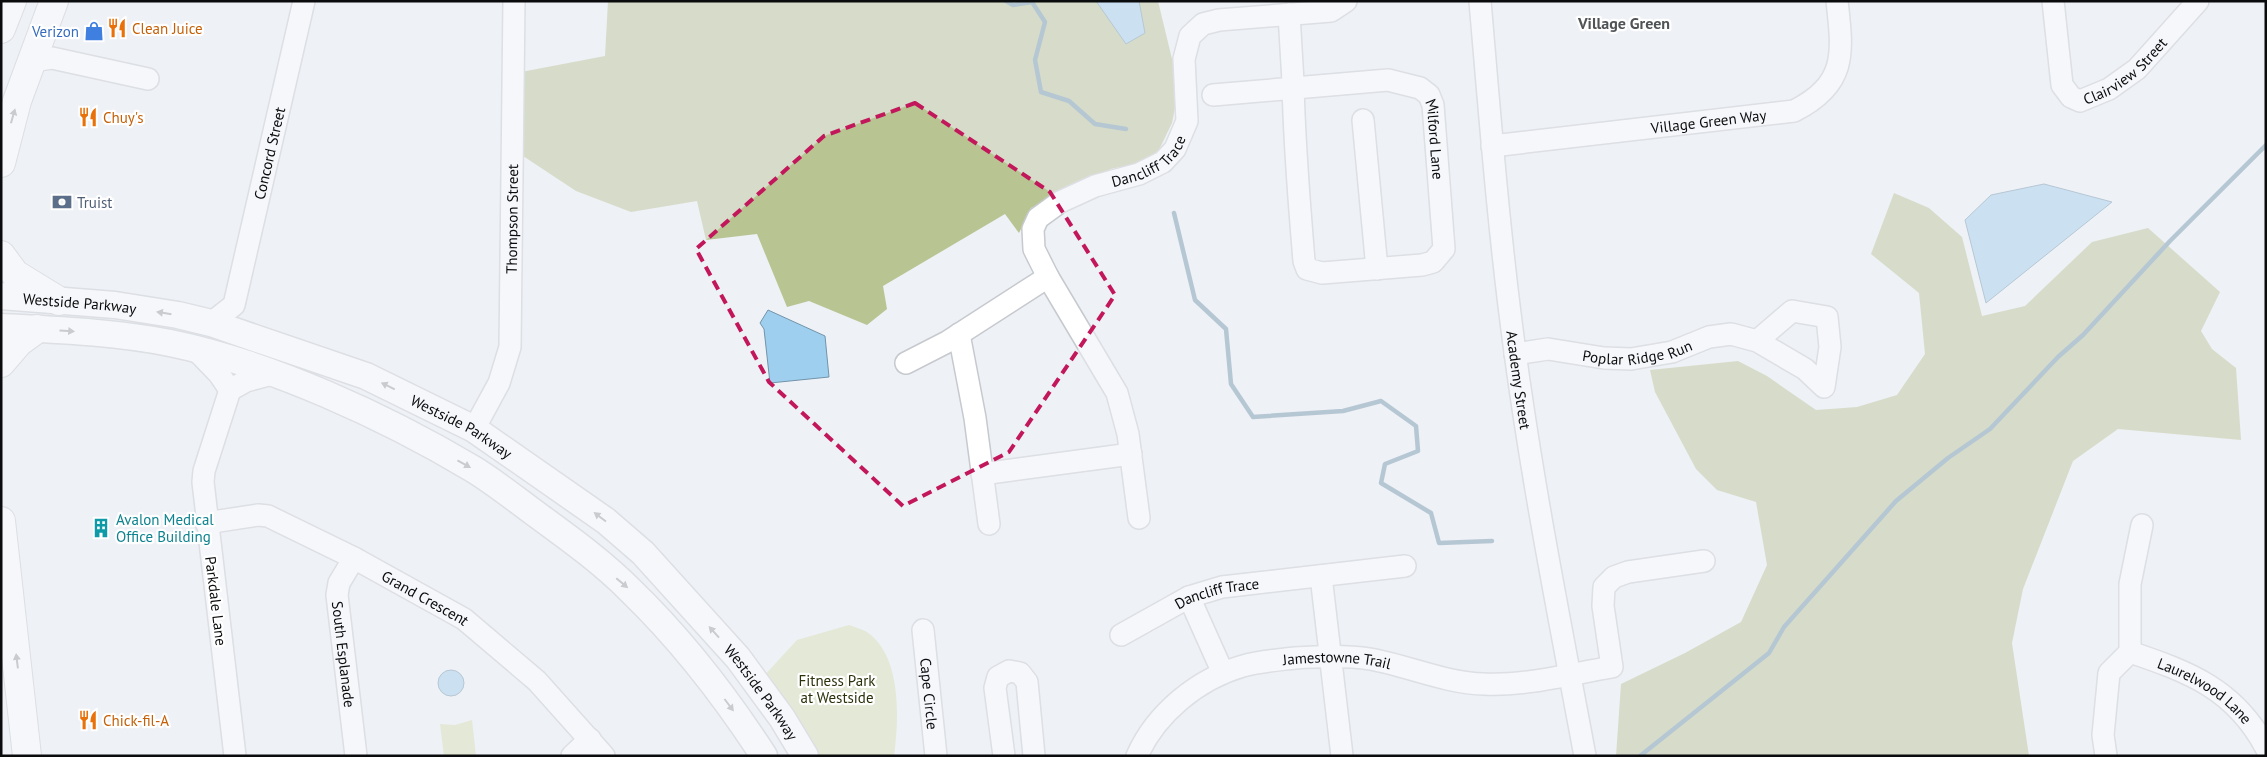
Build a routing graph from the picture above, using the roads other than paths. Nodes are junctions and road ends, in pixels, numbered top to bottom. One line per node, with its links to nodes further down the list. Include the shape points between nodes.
1 (12, 1): 11 (highway)
2 (54, 1): 12 (highway, via 42,31)
3 (304, 1): 24 (street, Concord Street)
4 (514, 1): 38 (street, Thompson Street, via 510,347 499,383)
5 (1346, 1): 10 (street, Dancliff Trace, via 1331,11)
6 (1480, 1): 17 (street, Academy Street)
7 (1837, 1): 17 (street, Village Green Way, via 1841,41 1839,63 1830,84 1814,101 1794,110)
8 (2053, 1): 9 (street, Clairview Street, via 2062,85 2071,97 2080,101 2109,88 2136,69)
9 (2198, 1)
10 (1289, 14): 14 (street, Milford Lane); 21 (street, Dancliff Trace, via 1219,20 1203,24 1190,36 1184,59 1186,121 1175,149 1163,162 1139,174 1079,192 1038,218 1033,229 1034,249)
11 (1, 29)
12 (41, 62): 13 (street); 18 (highway, one-way to 12)
13 (148, 79)
14 (1293, 88): 15 (street, Milford Lane); 20 (street, Milford Lane, via 1307,269 1315,273); 20 (street, Milford Lane, via 1388,80 1420,88 1433,105 1444,249 1434,262 1422,266)
15 (1213, 95)
16 (1363, 120): 20 (street)
17 (1492, 146): 32 (street, Academy Street)
18 (1, 163)
19 (1, 255): 23 (highway, via 16,274)
20 (1376, 269)
21 (1048, 277): 29 (street); 39 (street, Dancliff Trace, via 1118,393)
22 (1, 296): 23 (main road, Westside Parkway)
23 (59, 301): 25 (main road, Westside Parkway, one-way to 23, via 143,309)
24 (234, 305): 25 (street); 28 (street)
25 (211, 323): 28 (main road, Westside Parkway)
26 (1, 327): 27 (main road, Westside Parkway)
27 (37, 329): 31 (main road, Westside Parkway, one-way to 31, via 116,334); 33 (highway, via 19,342)
28 (246, 333): 38 (main road, Westside Parkway, one-way to 28, via 366,376)
29 (958, 334): 34 (street); 40 (street, via 975,418)
30 (1757, 341): 32 (street, Poplar Ridge Run, via 1731,334 1709,337 1672,352 1631,359 1548,349)
31 (195, 349): 35 (main road, Westside Parkway); 36 (street)
32 (1515, 354): 56 (street, Academy Street)
33 (1, 363)
34 (906, 363)
35 (272, 374): 36 (street, via 246,381); 37 (main road, Westside Parkway)
36 (230, 390): 43 (street, Parkdale Lane, via 204,471)
37 (328, 397): 38 (main road, via 366,398 454,440 461,439); 64 (main road, Westside Parkway, one-way to 64, via 386,421 475,470 600,564 628,588 690,653)
38 (474, 428): 65 (main road, Westside Parkway, one-way to 38, via 738,658 643,553 606,521)
39 (1131, 454): 40 (street); 41 (street, Dancliff Trace)
40 (982, 474): 44 (street)
41 (1139, 518)
42 (1, 521): 59 (highway, one-way to 42)
43 (206, 523): 46 (street, Grand Crescent, via 268,516); 60 (street, Parkdale Lane)
44 (989, 524)
45 (2142, 525): 53 (street, via 2130,584)
46 (354, 558): 57 (street, Grand Crescent, via 464,619 537,681); 61 (street, South Esplanade, via 339,583 337,596)
47 (1704, 560): 56 (street, Jamestowne Trail, via 1614,577 1604,587 1603,606 1612,667)
48 (1405, 566): 49 (street, Dancliff Trace)
49 (1322, 576): 50 (street, Dancliff Trace, via 1222,587); 54 (street)
50 (1189, 597): 52 (street, Dancliff Trace); 55 (street)
51 (923, 630): 66 (street, Cape Circle)
52 (1121, 634)
53 (2130, 652): 58 (street, Laurelwood Lane, via 2211,685 2232,702); 72 (street, via 2110,673 2104,735)
54 (1331, 655): 55 (street, Jamestowne Trail, via 1264,661); 56 (street, Jamestowne Trail, via 1371,659 1459,682 1484,684 1510,684); 70 (street)
55 (1223, 673): 69 (street, Jamestowne Trail, via 1189,692 1162,716)
56 (1570, 674): 71 (street, Academy Street)
57 (590, 739): 62 (street); 63 (street, Grand Crescent)
58 (2266, 748)
59 (27, 756)
60 (235, 756)
61 (356, 756)
62 (572, 756)
63 (604, 756)
64 (764, 756)
65 (805, 756)
66 (936, 756)
67 (1004, 756): 68 (street, via 995,688 998,677 1009,671 1020,673 1027,682)
68 (1034, 756)
69 (1137, 756)
70 (1342, 756)
71 (1585, 756)
72 (2106, 756)

